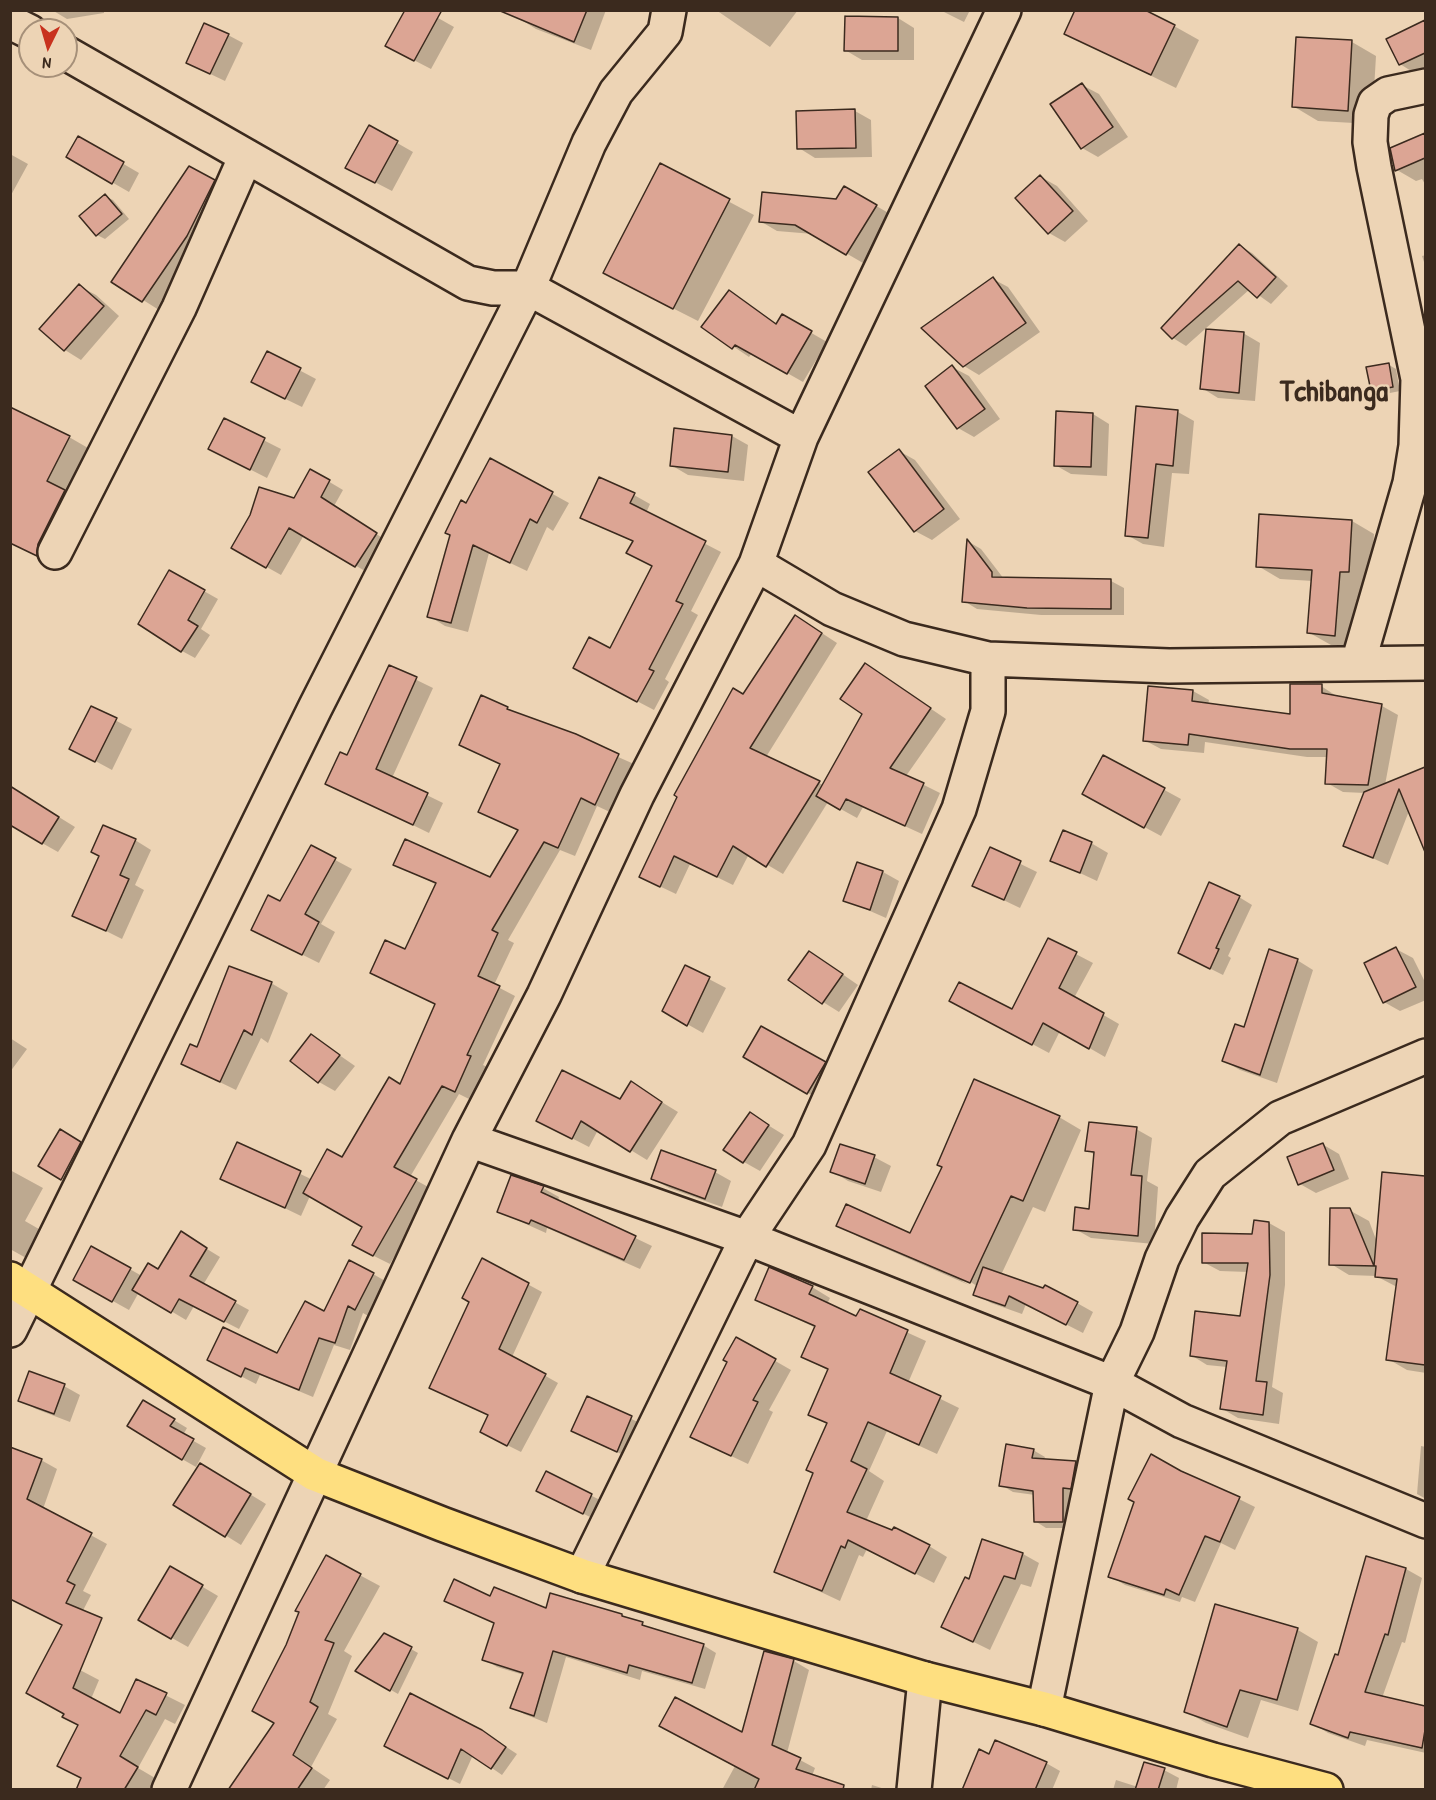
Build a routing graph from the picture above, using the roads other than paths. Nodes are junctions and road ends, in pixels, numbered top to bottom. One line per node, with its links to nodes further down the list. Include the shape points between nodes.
1 (669, 10): 6 (street, via 665,32 616,92 589,143)
2 (1004, 10): 7 (street)
3 (78, 60): 5 (street)
4 (1425, 86): 11 (street, via 1388,94 1375,103 1371,115 1374,167 1419,379 1410,483)
5 (246, 156): 6 (street, via 468,283); 8 (street, via 178,308)
6 (528, 288): 7 (street); 16 (street)
7 (801, 437): 9 (street)
8 (55, 552)
9 (756, 564): 10 (street, via 832,609 904,639); 14 (street, via 637,795 544,995)
10 (988, 659): 11 (street, via 1169,666); 15 (street, via 988,711 959,809 809,1145)
11 (1358, 663): 12 (street)
12 (1425, 663)
13 (1425, 1056): 18 (street, via 1280,1118 1210,1174 1162,1259 1137,1332)
14 (469, 1140): 15 (street); 19 (street)
15 (747, 1238): 18 (street); 21 (street)
16 (20, 1285): 17 (street); 19 (main road)
17 (10, 1330)
18 (1112, 1383): 20 (street, via 1182,1421); 23 (street)
19 (315, 1473): 21 (main road); 24 (street)
20 (1425, 1521)
21 (582, 1576): 22 (main road)
22 (925, 1679): 23 (main road); 25 (street)
23 (1044, 1709): 26 (main road)
24 (169, 1790)
25 (914, 1790)
26 (1326, 1790)

